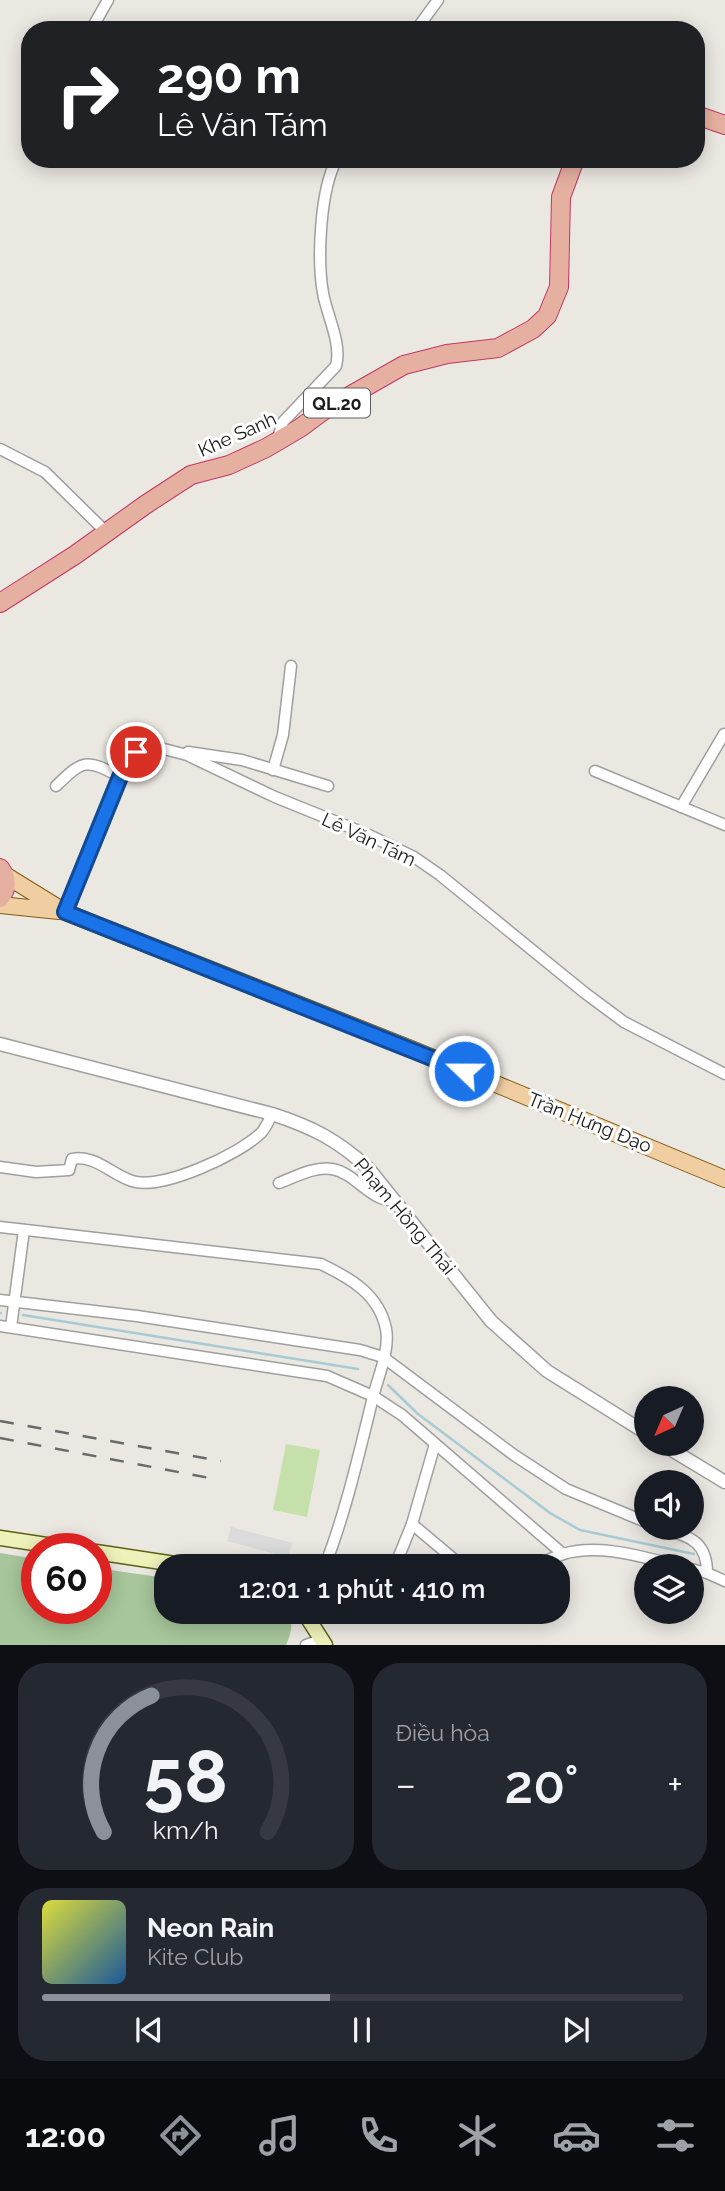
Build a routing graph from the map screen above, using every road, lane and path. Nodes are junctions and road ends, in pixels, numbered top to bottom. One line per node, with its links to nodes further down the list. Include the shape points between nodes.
1 (108, 0): 3 (street)
2 (438, 0): 4 (street)
3 (96, 21)
4 (423, 21)
5 (705, 118): 6 (highway)
6 (725, 125)
7 (333, 168): 9 (street, via 320,252 323,292 339,355 336,366 283,422)
8 (572, 168): 9 (highway, Khe Sanh / QL.20, via 561,197 559,287 547,316 533,329 498,348 404,365)
9 (276, 442): 11 (highway, Khe Sanh / QL.20, via 229,465 191,475)
10 (0, 449): 11 (street, via 45,472)
11 (107, 533): 12 (highway, Khe Sanh / QL.20)
12 (0, 603)
13 (291, 666): 16 (street, via 283,735)
14 (724, 734): 21 (street)
15 (164, 750): 16 (street, via 223,756); 18 (street, Lê Văn Tám, via 136,752); 28 (street, Lê Văn Tám, via 187,755 414,857 624,1021)
16 (273, 770): 20 (street)
17 (594, 771): 21 (street)
18 (120, 777): 19 (street, via 86,763); 26 (street, Lê Văn Tám)
19 (56, 786)
20 (328, 786)
21 (681, 807): 22 (street)
22 (725, 825)
23 (2, 872): 24 (highway, via 5,889); 26 (main road, Trần Hưng Đạo)
24 (0, 898)
25 (0, 905): 26 (main road, Trần Hưng Đạo)
26 (65, 912): 31 (main road, Trần Hưng Đạo)
27 (0, 1044): 29 (street, Phạm Hồng Thái)
28 (725, 1074)
29 (272, 1114): 30 (street, via 263,1132 231,1154 161,1180 132,1181 82,1157 72,1159 69,1170); 33 (street, Phạm Hồng Thái, via 329,1136 369,1169)
30 (0, 1167)
31 (725, 1179)
32 (279, 1183): 33 (street, via 331,1169 385,1201)
33 (395, 1200): 41 (street, Phạm Hồng Thái, via 491,1321 547,1371)
34 (0, 1227): 35 (street)
35 (24, 1230): 37 (street); 39 (street, via 321,1264 365,1290 378,1308 386,1331)
36 (0, 1300): 37 (street)
37 (16, 1303): 38 (street); 39 (street, via 183,1322)
38 (5, 1326): 40 (street, via 327,1376)
39 (383, 1357): 40 (street); 45 (street, via 566,1489)
40 (373, 1396): 42 (street); 51 (street, via 350,1493)
41 (634, 1425)
42 (435, 1444): 46 (street); 54 (street)
43 (682, 1456): 44 (street)
44 (725, 1482)
45 (634, 1517)
46 (412, 1524): 52 (street); 53 (street)
47 (0, 1538): 49 (main road)
48 (692, 1540): 58 (street, via 707,1557)
49 (21, 1541)
50 (112, 1554): 56 (main road)
51 (329, 1554)
52 (400, 1554)
53 (447, 1554)
54 (563, 1554): 55 (street, via 596,1550)
55 (634, 1556)
56 (154, 1561)
57 (704, 1572): 58 (street)
58 (707, 1573): 59 (street)
59 (725, 1581)
60 (312, 1624): 61 (main road)
61 (323, 1642): 62 (street)
62 (306, 1645)

